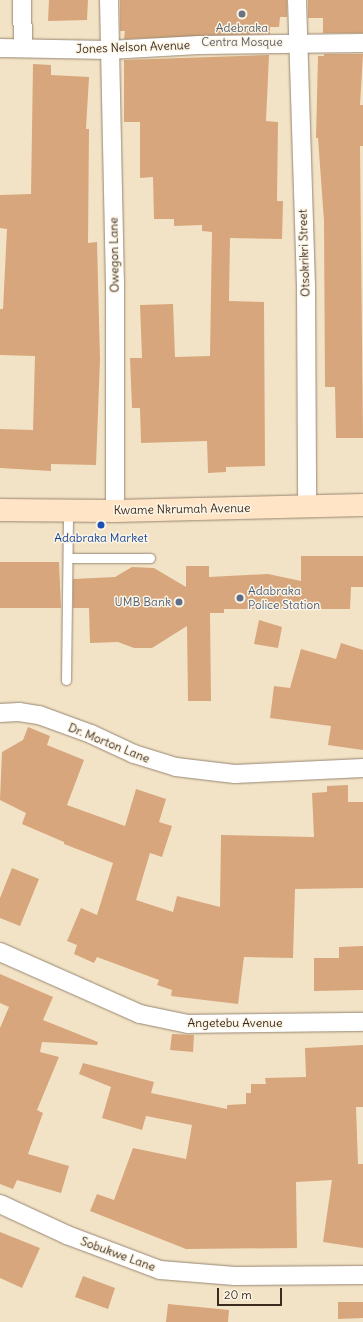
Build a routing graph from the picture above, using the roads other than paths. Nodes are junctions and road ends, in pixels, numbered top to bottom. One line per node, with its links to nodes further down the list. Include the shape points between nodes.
1 (22, 0): 7 (street)
2 (109, 0): 8 (street, Owegon Lane)
3 (297, 0): 5 (street, Otsokrikri Street)
4 (363, 43): 5 (street, Jones Nelson Avenue)
5 (297, 44): 8 (street, Jones Nelson Avenue, via 199,45); 10 (street, Otsokrikri Street, via 306,287)
6 (0, 48): 7 (street, Jones Nelson Avenue)
7 (23, 48): 8 (street, Jones Nelson Avenue)
8 (109, 50): 13 (street, Owegon Lane, via 115,281)
9 (363, 504): 10 (main road, Kwame Nkrumah Avenue)
10 (307, 506): 13 (main road, Kwame Nkrumah Avenue)
11 (0, 510): 12 (main road, Kwame Nkrumah Avenue)
12 (68, 510): 13 (main road, Kwame Nkrumah Avenue); 14 (lane)
13 (115, 511)
14 (68, 558): 15 (lane); 16 (lane)
15 (150, 558)
16 (66, 680)
17 (0, 713): 18 (street, Dr. Morton Lane, via 39,715 91,734 134,754 176,767 235,774)
18 (363, 768)
19 (0, 952): 20 (street, Angetebu Avenue, via 140,1014 188,1024)
20 (363, 1022)
21 (0, 1204): 22 (street, Sobukwe Lane, via 67,1235 160,1270 235,1276)
22 (363, 1275)

